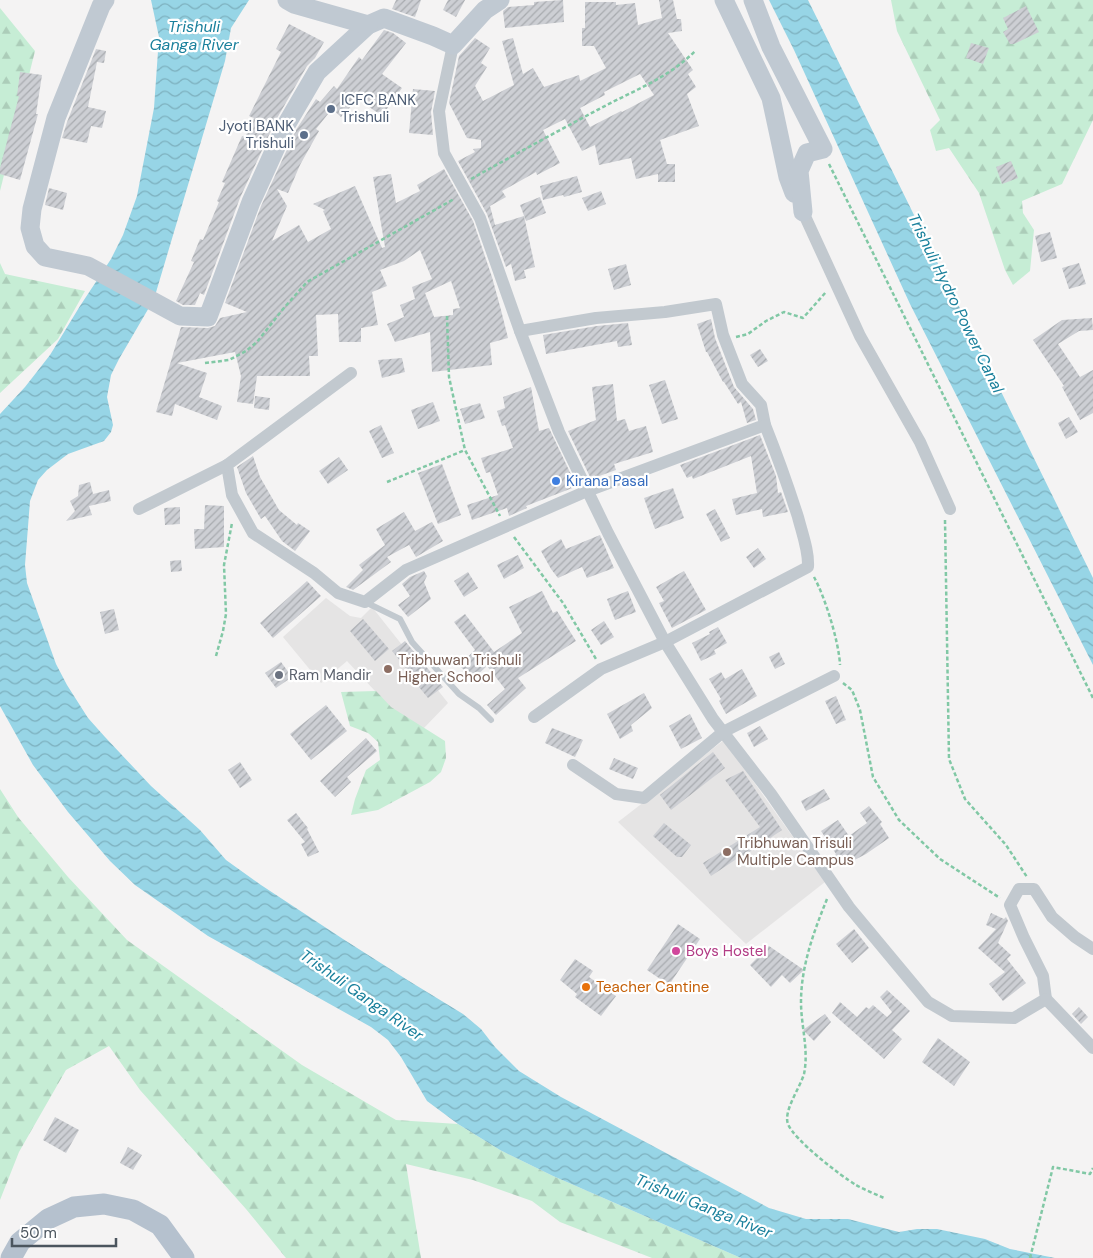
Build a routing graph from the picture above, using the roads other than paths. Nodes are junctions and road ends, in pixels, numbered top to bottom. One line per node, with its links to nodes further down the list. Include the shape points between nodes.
1 (105, 0): 6 (street, via 56,118 30,228 35,246 44,257 88,266 180,316 208,317 251,202 286,124 317,72)
2 (500, 0): 7 (street, via 485,10)
3 (724, 0): 8 (street, via 771,98 788,177)
4 (753, 0): 8 (street, via 771,48 823,149 807,153 799,171)
5 (291, 2): 6 (street)
6 (368, 24): 7 (street, via 384,18)
7 (453, 46): 9 (street, via 439,111 444,153 480,218)
8 (803, 212): 14 (street, via 860,336 920,442)
9 (520, 330): 11 (street, via 716,304 726,343 742,384 761,405); 13 (street, via 559,432)
10 (351, 373): 12 (street)
11 (765, 425): 13 (street); 17 (street, via 801,528 808,567)
12 (227, 465): 15 (street); 16 (street, via 232,495 253,533 314,572 338,593)
13 (588, 491): 16 (street, via 406,570); 17 (street)
14 (947, 504)
15 (138, 509)
16 (365, 602): 20 (lane, via 400,619 412,642 459,694)
17 (665, 642): 19 (street, via 601,669); 21 (street)
18 (838, 679): 21 (street)
19 (534, 717)
20 (491, 720)
21 (723, 732): 22 (street, via 644,798 616,794); 24 (street, via 771,794 849,907 928,1002 952,1016 1014,1018)
22 (573, 765)
23 (1093, 949): 24 (street, via 1052,917 1034,889 1019,889 1010,905 1043,976)
24 (1046, 999): 25 (street)
25 (1093, 1048)
26 (11, 1258): 27 (main road, via 20,1242 48,1219 74,1207 104,1204 133,1210 160,1225)
27 (184, 1258)

